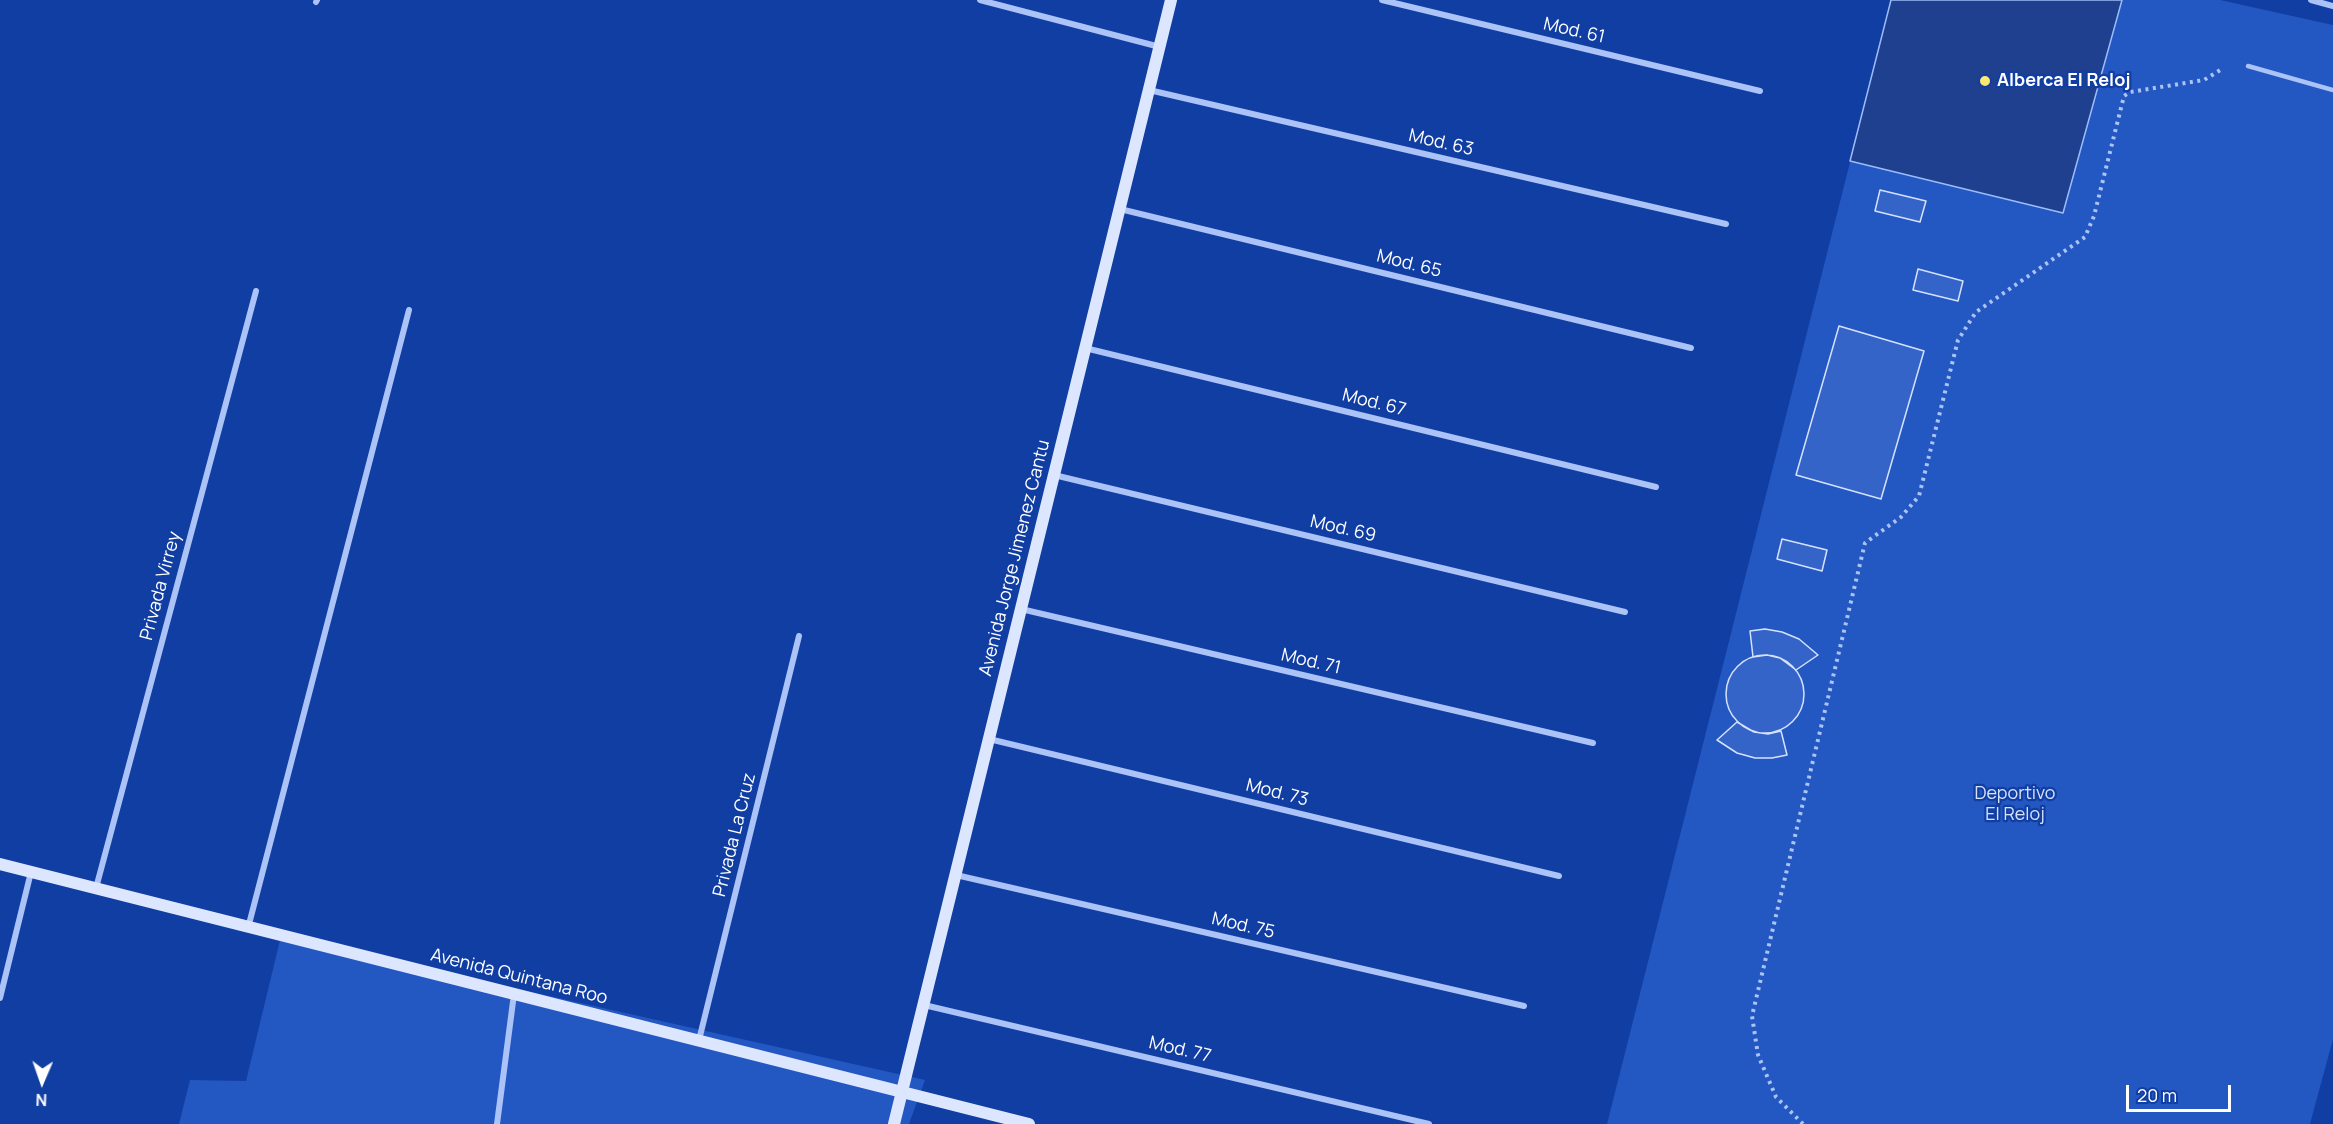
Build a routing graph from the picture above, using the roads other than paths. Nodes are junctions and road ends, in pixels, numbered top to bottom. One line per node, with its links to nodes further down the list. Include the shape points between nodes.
1 (980, 0): 6 (street)
2 (1171, 0): 6 (main road, Avenida Jorge Jimenez Cantu)
3 (1382, 0): 10 (street, Mod. 61)
4 (2311, 0): 5 (street)
5 (2333, 6)
6 (1160, 47): 8 (main road, Avenida Jorge Jimenez Cantu)
7 (2248, 66): 9 (lane)
8 (1149, 90): 11 (main road, Avenida Jorge Jimenez Cantu); 12 (street, Mod. 63)
9 (2333, 90)
10 (1760, 91)
11 (1120, 209): 15 (main road, Avenida Jorge Jimenez Cantu); 16 (street, Mod. 65)
12 (1726, 224)
13 (256, 291): 28 (street, Privada Virrey)
14 (409, 310): 29 (street)
15 (1085, 348): 17 (main road, Avenida Jorge Jimenez Cantu); 18 (street, Mod. 67)
16 (1692, 348)
17 (1054, 475): 19 (main road, Avenida Jorge Jimenez Cantu); 20 (street, Mod. 69)
18 (1656, 487)
19 (1021, 609): 22 (main road, Avenida Jorge Jimenez Cantu); 23 (street, Mod. 71)
20 (1625, 612)
21 (799, 636): 34 (street, Privada La Cruz)
22 (988, 739): 26 (main road, Avenida Jorge Jimenez Cantu); 27 (street, Mod. 73)
23 (1593, 743)
24 (0, 864): 25 (main road, Avenida Quintana Roo)
25 (31, 872): 28 (main road, Avenida Quintana Roo); 31 (street)
26 (956, 875): 32 (main road, Avenida Jorge Jimenez Cantu); 33 (street, Mod. 75)
27 (1559, 876)
28 (96, 888): 29 (main road, Avenida Quintana Roo)
29 (248, 928): 30 (main road, Avenida Quintana Roo)
30 (514, 994): 34 (main road, Avenida Quintana Roo); 36 (street)
31 (0, 998)
32 (923, 1005): 35 (main road, Avenida Jorge Jimenez Cantu); 39 (street, Mod. 77)
33 (1524, 1006)
34 (699, 1042): 35 (main road, Avenida Quintana Roo)
35 (902, 1093): 37 (main road, Avenida Jorge Jimenez Cantu); 38 (main road, Avenida Quintana Roo)
36 (497, 1124)
37 (894, 1124)
38 (1029, 1124)
39 (1429, 1124)

